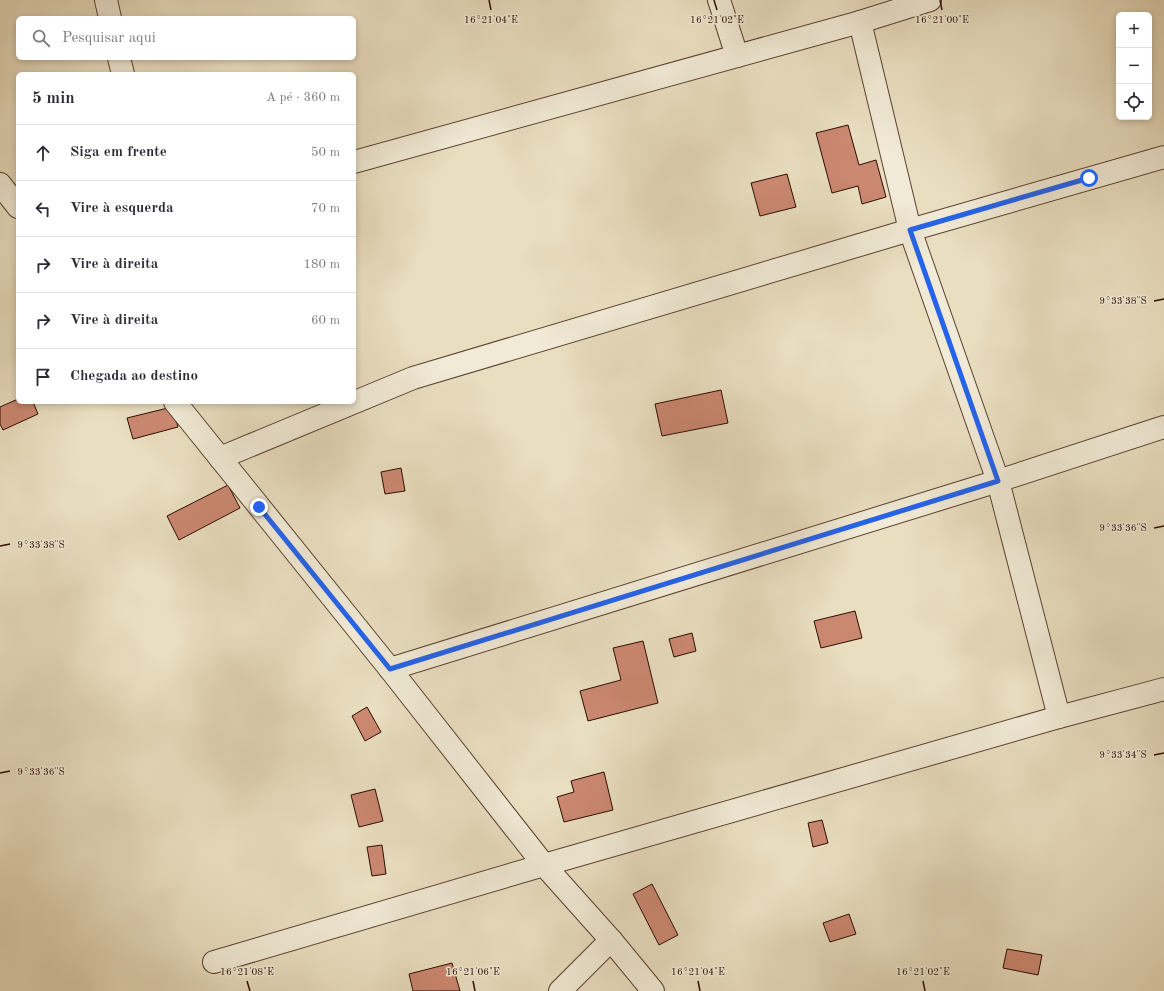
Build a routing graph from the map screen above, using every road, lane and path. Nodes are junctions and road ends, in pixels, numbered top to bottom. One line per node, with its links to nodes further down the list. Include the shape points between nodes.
1 (106, 0): 4 (street)
2 (719, 0): 6 (street)
3 (930, 0): 5 (street)
4 (110, 16)
5 (860, 22): 6 (street); 13 (street)
6 (737, 56): 10 (street)
7 (120, 60): 8 (street)
8 (122, 72)
9 (1164, 157): 13 (street)
10 (356, 161)
11 (0, 184): 12 (street)
12 (16, 204)
13 (910, 230): 14 (street, via 413,378); 21 (street)
14 (356, 402)
15 (177, 404): 19 (street)
16 (196, 404): 19 (street)
17 (350, 404): 20 (street)
18 (1164, 427): 21 (street)
19 (205, 440): 20 (street)
20 (220, 458): 22 (street)
21 (998, 481): 22 (street); 24 (street)
22 (390, 669): 25 (street)
23 (1164, 690): 24 (street)
24 (1059, 717): 25 (street)
25 (544, 865): 26 (street); 27 (street)
26 (611, 940): 28 (street); 29 (street)
27 (214, 962)
28 (560, 991)
29 (653, 991)

